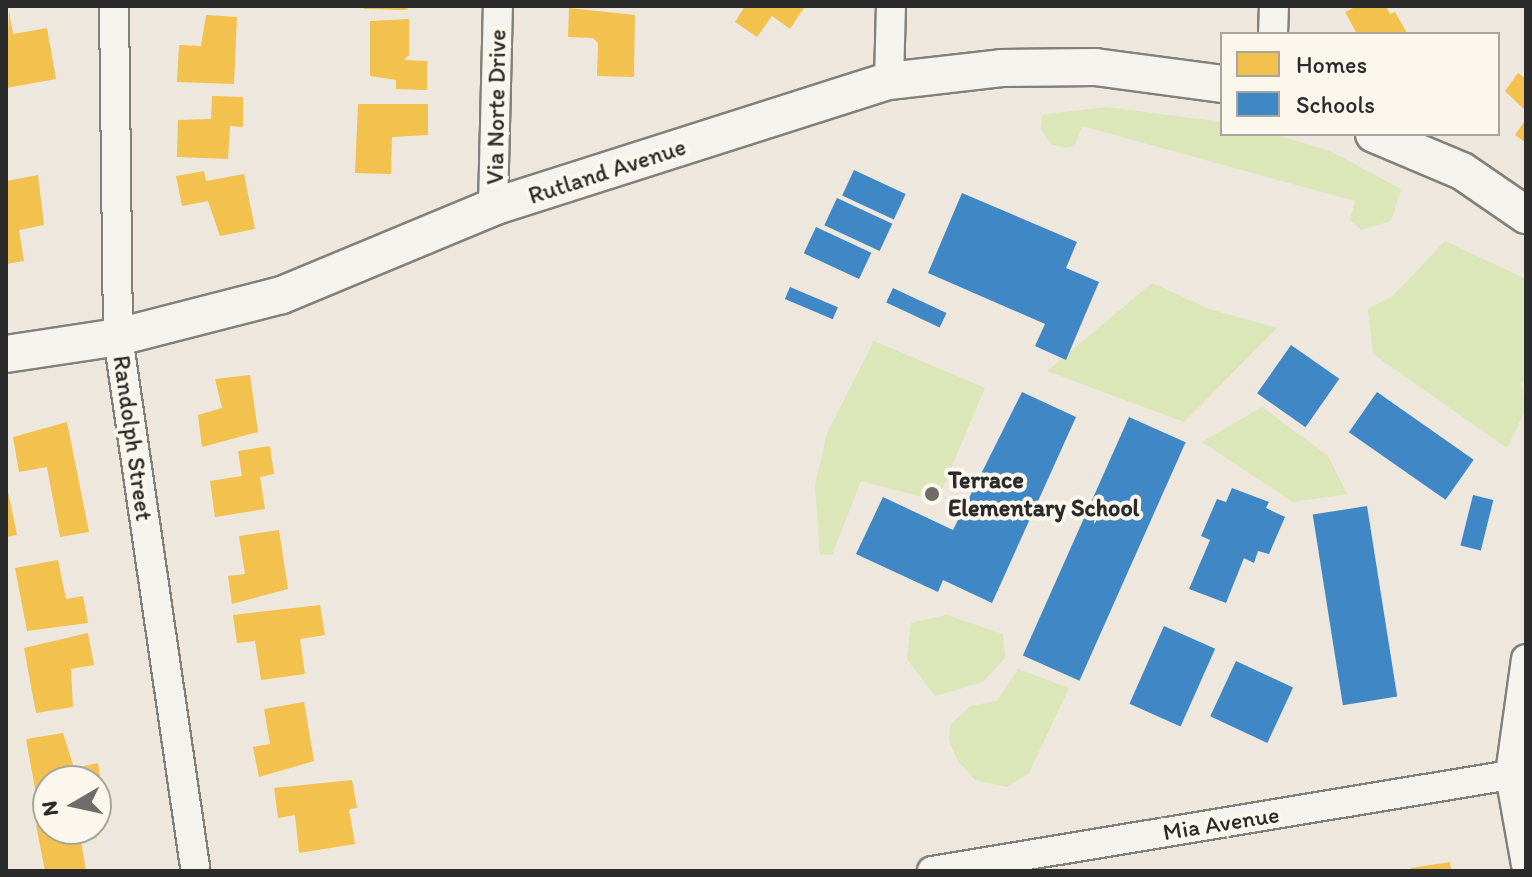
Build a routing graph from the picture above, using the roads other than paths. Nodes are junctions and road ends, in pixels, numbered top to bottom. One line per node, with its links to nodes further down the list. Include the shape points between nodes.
1 (114, 6): 11 (street, Randolph Street)
2 (498, 6): 9 (street, Via Norte Drive)
3 (891, 6): 6 (street)
4 (1274, 6): 5 (street)
5 (1273, 32)
6 (889, 81): 7 (street, Rutland Avenue, via 1001,68 1095,67); 9 (street, Rutland Avenue)
7 (1220, 84)
8 (1379, 136): 10 (street, via 1462,171)
9 (493, 207): 11 (street, Rutland Avenue, via 282,295)
10 (1526, 215)
11 (118, 337): 12 (street, Rutland Avenue); 16 (street, Randolph Street)
12 (6, 354)
13 (1526, 659): 14 (street)
14 (1510, 775): 15 (street); 17 (street, Mia Avenue)
15 (1526, 865)
16 (195, 867)
17 (932, 871)

